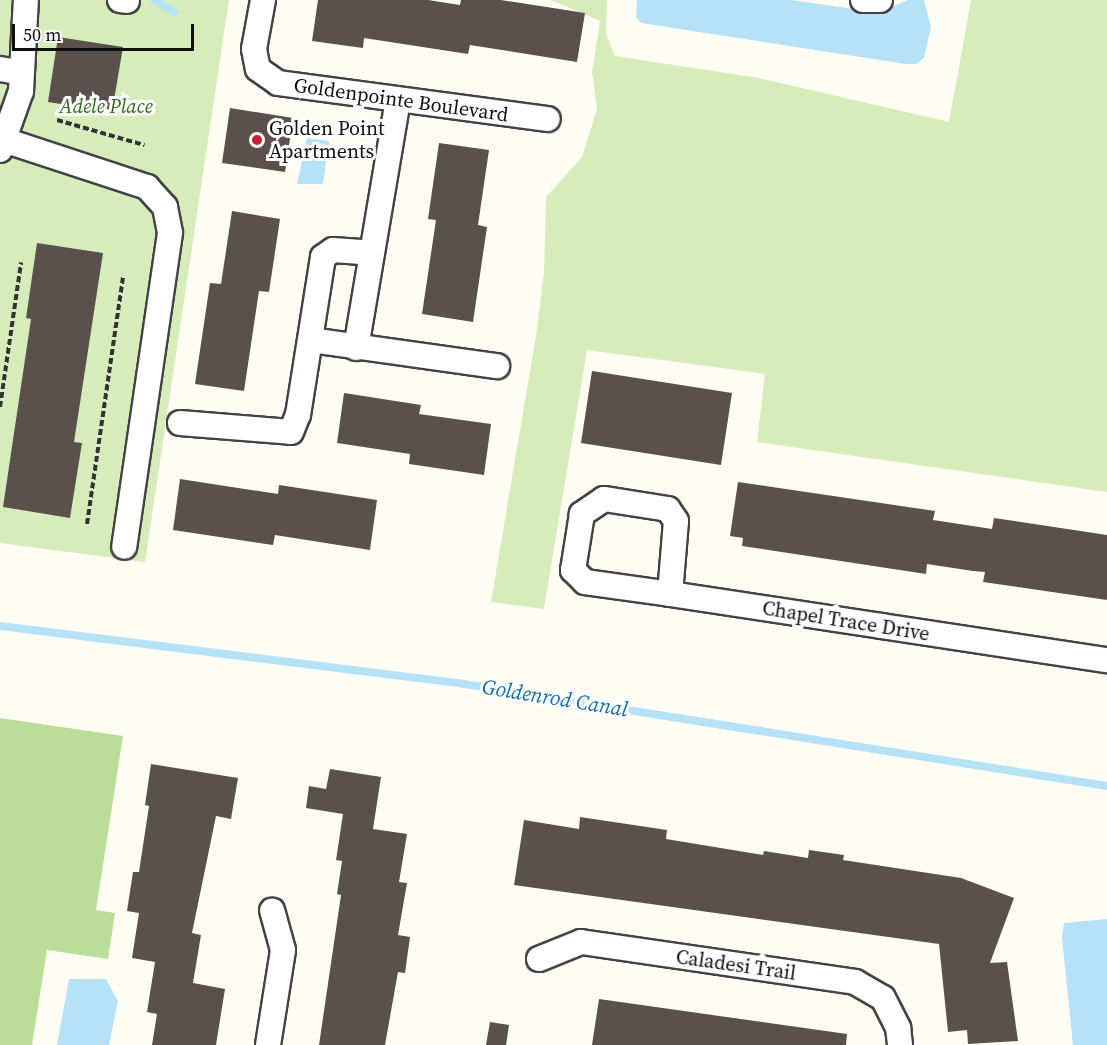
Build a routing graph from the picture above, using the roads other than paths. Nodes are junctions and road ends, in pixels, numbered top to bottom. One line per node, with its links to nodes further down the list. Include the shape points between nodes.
1 (26, 0): 5 (street)
2 (262, 0): 6 (street, Goldenpointe Boulevard, via 254,49 258,69 278,83)
3 (863, 0): 4 (street)
4 (880, 0)
5 (11, 71): 8 (street, via 21,92)
6 (398, 99): 7 (street, Goldenpointe Boulevard); 9 (street)
7 (548, 119)
8 (2, 145): 14 (street, via 147,187 165,207 170,233)
9 (372, 253): 10 (street, via 333,250 323,257); 11 (street)
10 (311, 340): 11 (street); 13 (street, via 298,415 291,432)
11 (356, 348): 12 (street)
12 (497, 366)
13 (180, 423)
14 (124, 548)
15 (670, 594): 15 (street, Chapel Trace Drive, via 585,582 573,570 582,514 604,499 668,508 676,521); 16 (street, Chapel Trace Drive)
16 (1107, 660)
17 (272, 910): 19 (street, via 283,950)
18 (539, 959): 20 (street, Caladesi Trail, via 581,942 855,982 883,998 898,1028)
19 (268, 1045)
20 (900, 1045)

